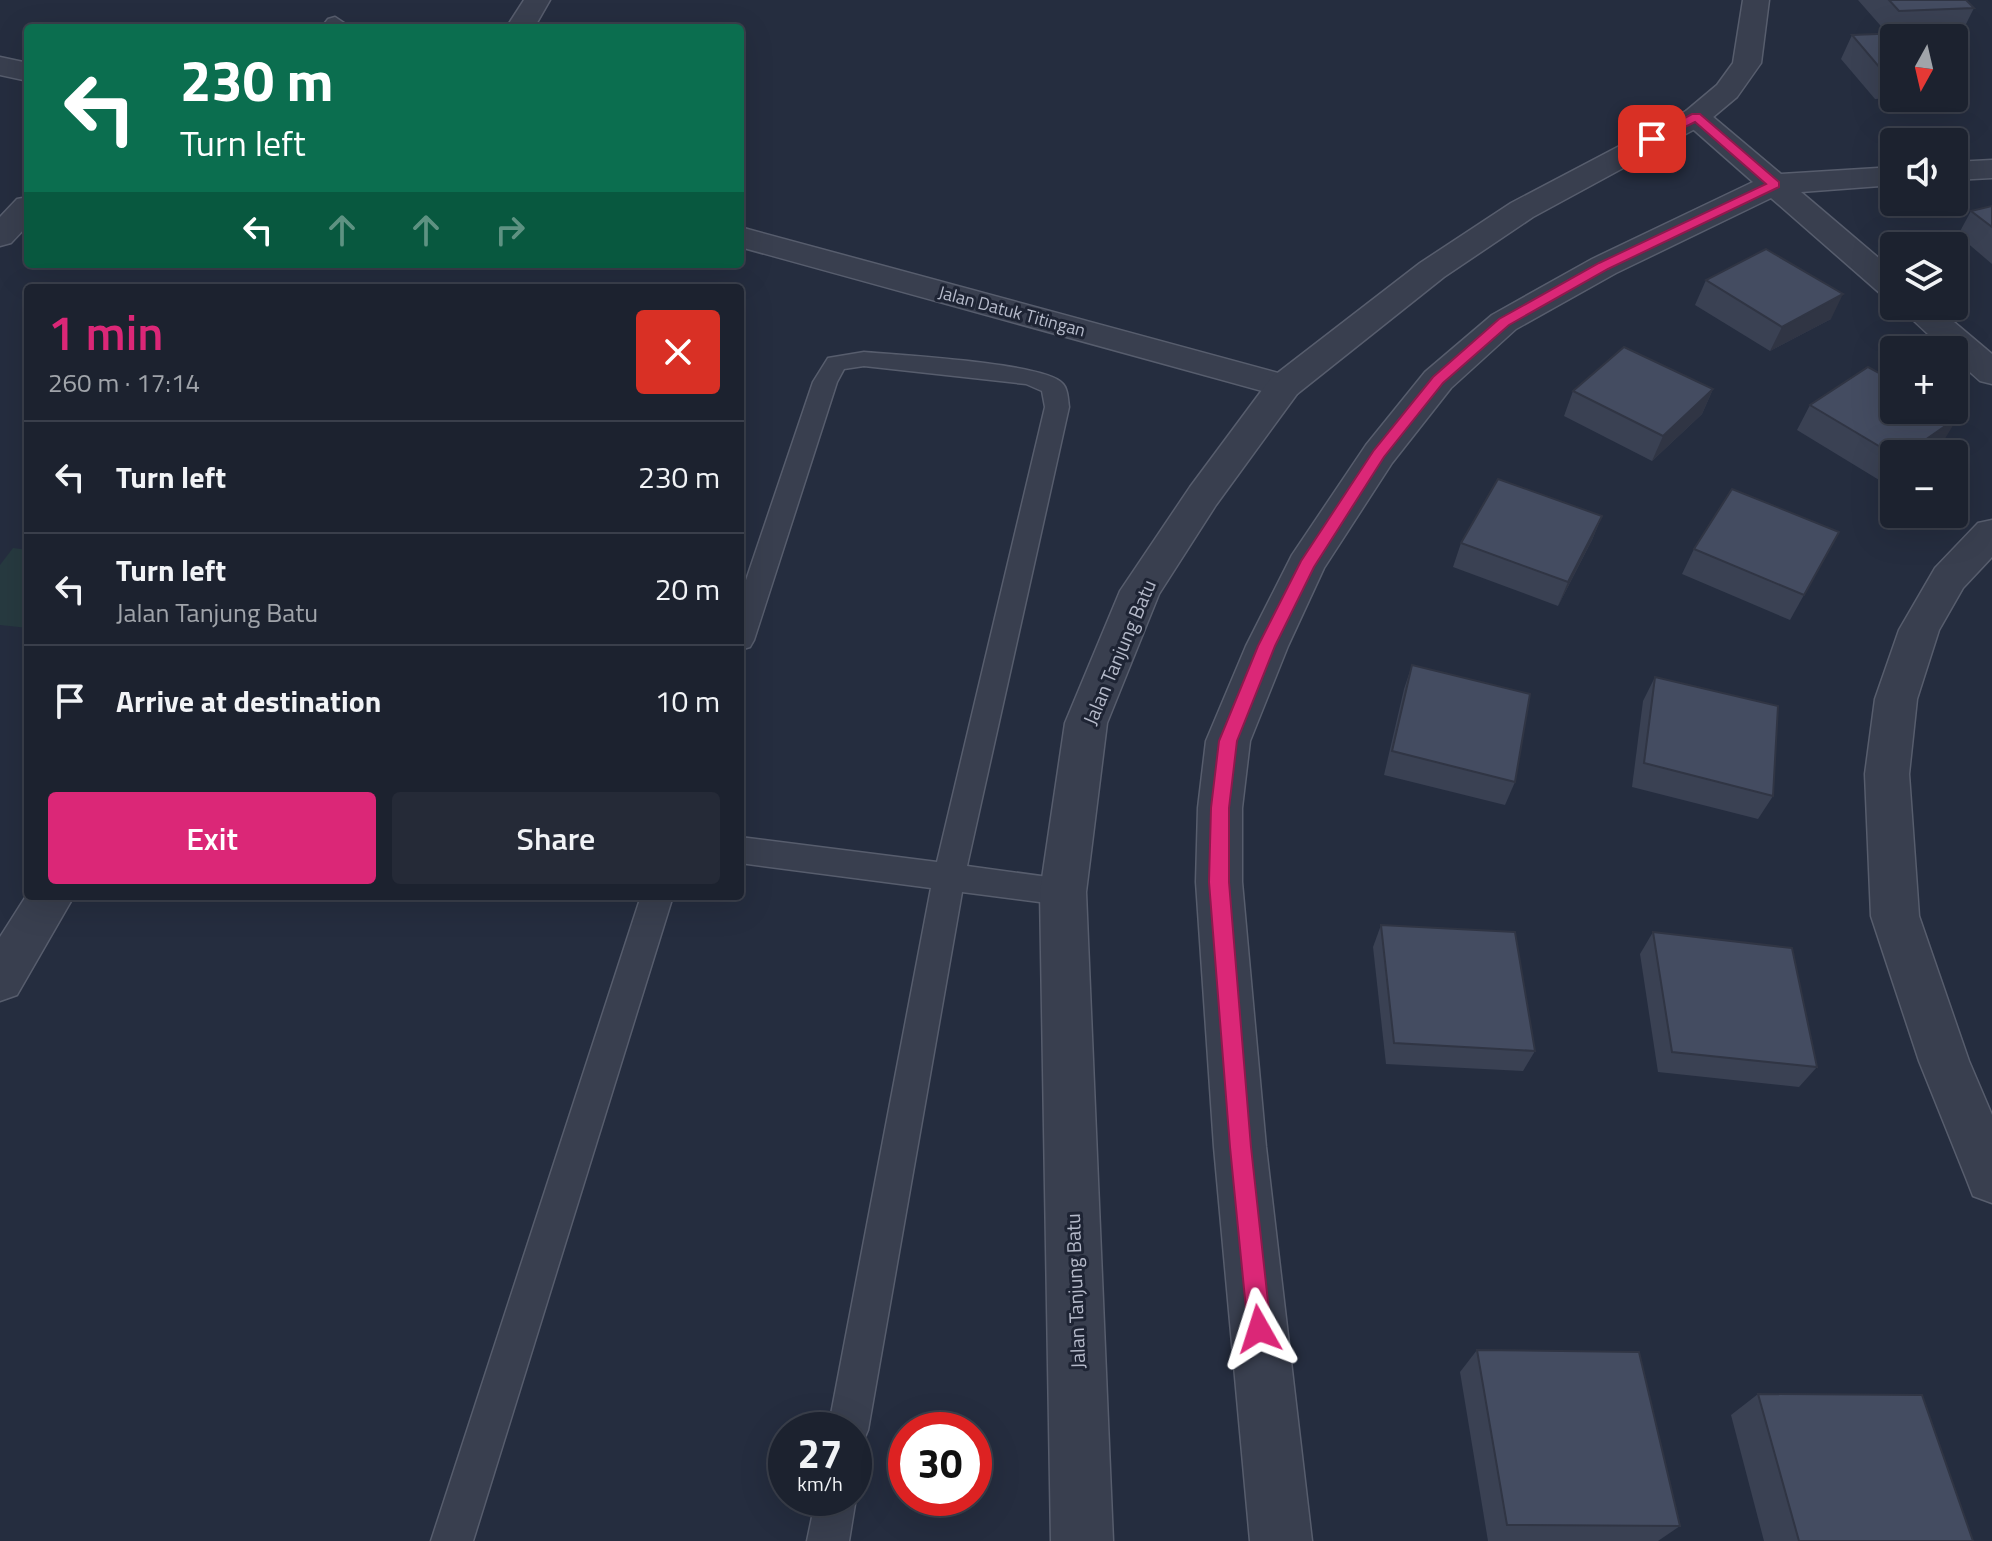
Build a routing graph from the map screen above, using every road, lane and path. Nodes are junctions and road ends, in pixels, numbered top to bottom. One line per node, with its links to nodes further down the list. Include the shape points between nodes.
1 (537, 0): 3 (street)
2 (1756, 0): 6 (street, Jalan Tanjung Batu, via 1747,63 1727,91)
3 (522, 24)
4 (0, 66): 5 (street)
5 (24, 71)
6 (1696, 117): 10 (street); 17 (street, Jalan Tanjung Batu, via 1522,210 1432,270)
7 (1992, 169): 8 (street)
8 (1968, 170)
9 (1880, 177): 10 (street)
10 (1774, 184): 14 (street); 32 (street, via 1604,266 1504,322 1438,380 1379,454 1306,565 1228,741 1219,882)
11 (24, 210): 12 (street)
12 (0, 236)
13 (744, 238): 17 (street, Jalan Datuk Titingan)
14 (1880, 276)
15 (1931, 320): 16 (street)
16 (1992, 373)
17 (1284, 386): 22 (street, Jalan Tanjung Batu, via 1140,591 1086,723)
18 (1992, 533): 26 (street, via 1949,578 1919,630 1896,699 1887,774 1895,916 1944,1061)
19 (744, 628): 21 (lane, via 825,382 836,363 864,359 1016,375 1053,387 1057,407)
20 (744, 851): 21 (lane)
21 (949, 877): 22 (lane); 27 (lane)
22 (1063, 892): 31 (street, Jalan Tanjung Batu)
23 (49, 900): 25 (street)
24 (656, 900): 29 (lane)
25 (0, 980)
26 (1992, 1178)
27 (851, 1412)
28 (833, 1516): 30 (lane)
29 (452, 1541)
30 (828, 1541)
31 (1082, 1541)
32 (1281, 1541)

